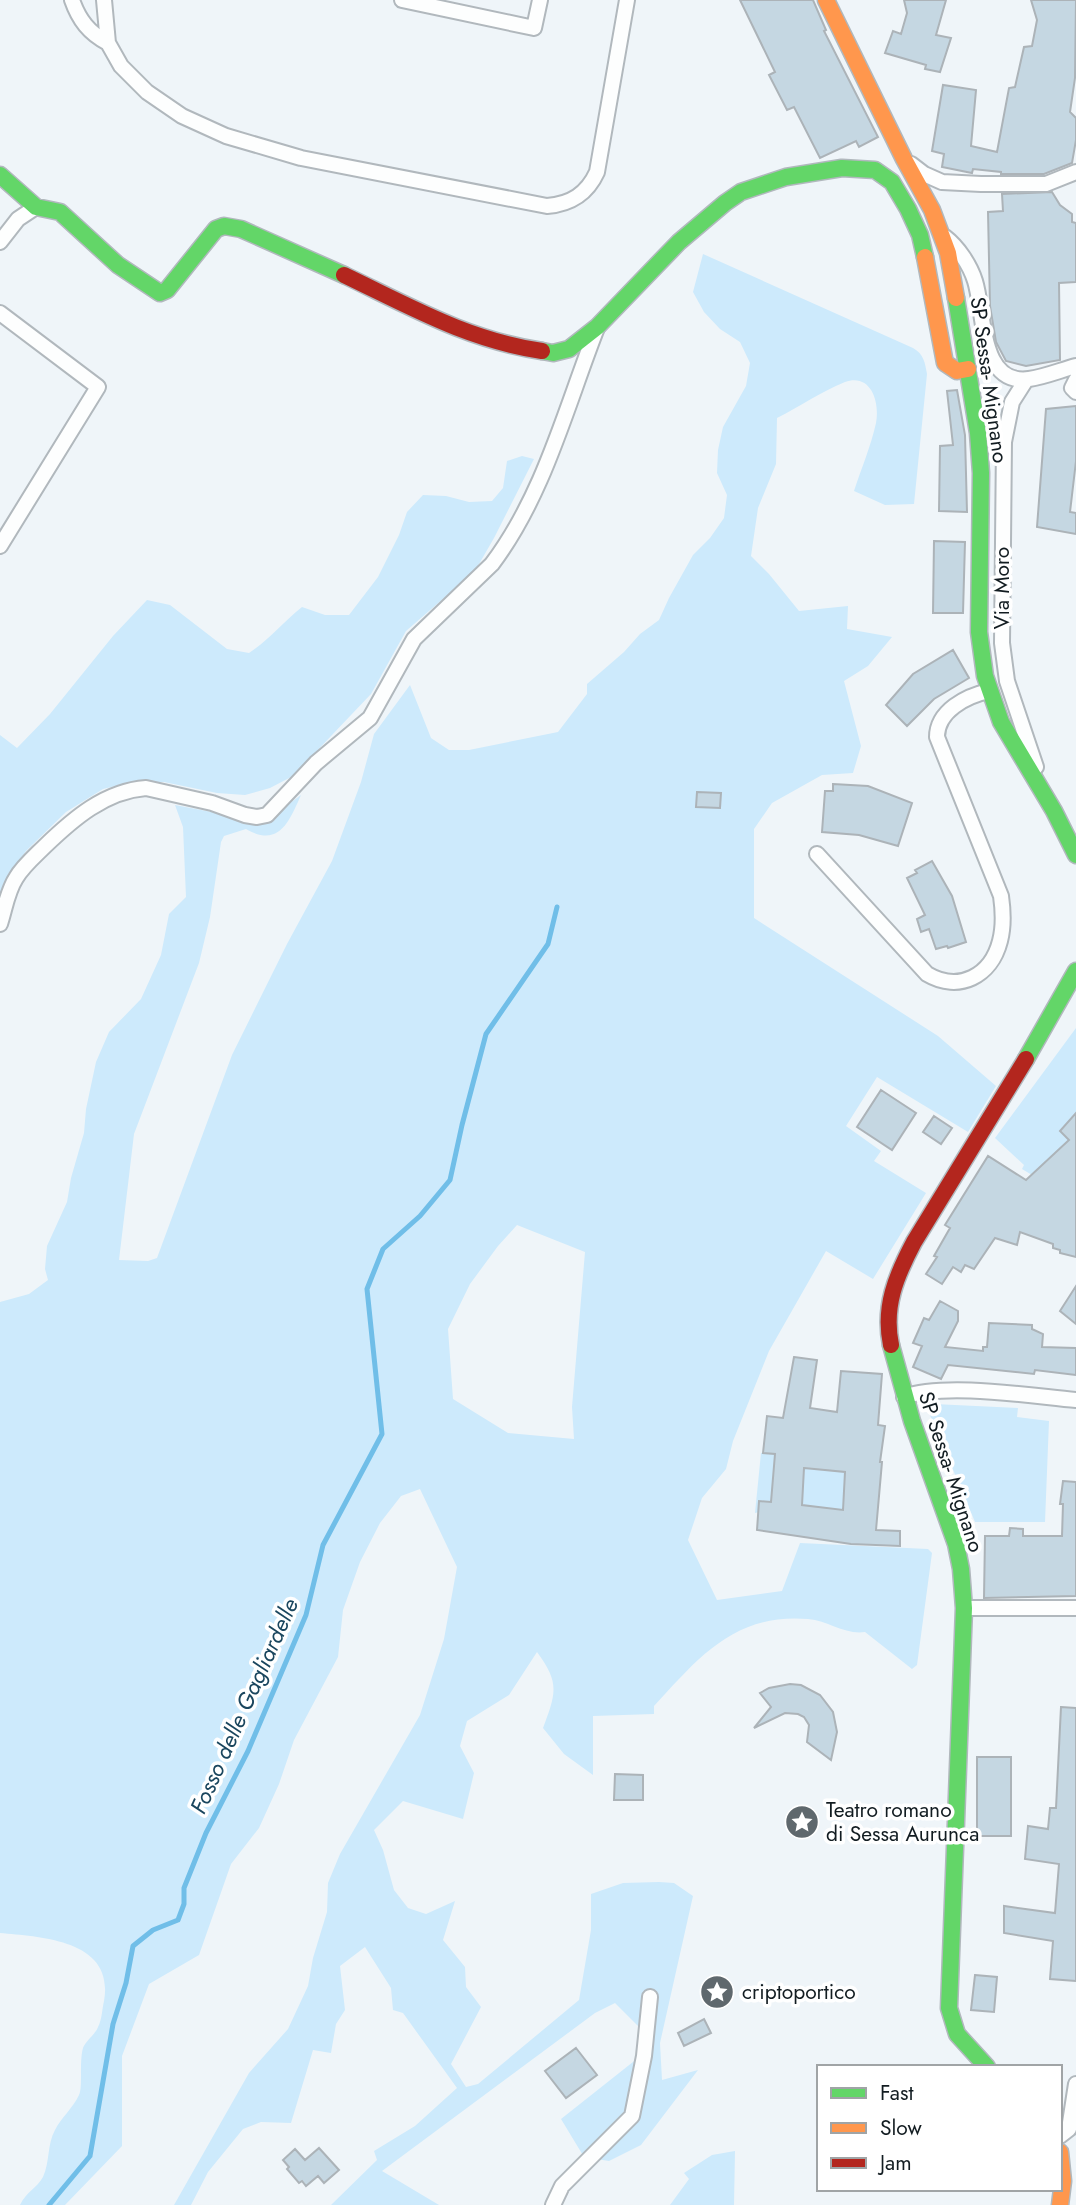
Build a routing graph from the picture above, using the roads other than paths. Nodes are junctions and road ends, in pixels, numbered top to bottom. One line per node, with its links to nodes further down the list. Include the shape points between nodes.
1 (72, 0): 7 (street, via 94,36)
2 (104, 0): 7 (street)
3 (402, 0): 4 (street, via 534,28)
4 (540, 0)
5 (628, 0): 7 (street, via 597,172 592,184 560,205 301,158 226,136 182,116 147,92 121,66)
6 (826, 0): 8 (street, SP Sessa- Mignano)
7 (108, 43)
8 (904, 159): 9 (street, via 942,182 1046,184); 12 (street, SP Sessa- Mignano)
9 (1076, 172)
10 (0, 175): 11 (street)
11 (36, 207): 13 (street, via 18,219); 15 (street, via 66,217 134,279 160,293 209,236 225,226 332,268 482,339 553,353 569,349)
12 (942, 235): 17 (street, SP Sessa- Mignano); 18 (street, via 961,253 975,278 994,366 1007,376)
13 (0, 242)
14 (0, 313): 21 (street, via 98,387)
15 (597, 327): 17 (street, via 679,242 741,192 786,177 862,168 875,170 892,182 908,208 925,251 945,363 957,371); 26 (street, via 560,430 503,550 414,639 370,718 316,763 267,815 245,815 146,788 103,801 68,824 24,867 11,888)
16 (1076, 366): 18 (street)
17 (968, 369): 22 (street, SP Sessa- Mignano, via 980,456 980,639)
18 (1026, 380): 23 (street, Via Moro, via 1012,402 1004,442 1002,643 1010,690)
19 (1076, 380): 20 (street, via 1072,384)
20 (1076, 392)
21 (0, 546)
22 (989, 691): 23 (street, SP Sessa- Mignano, via 1001,722); 24 (street, via 958,704 937,728 1001,896 1000,941 985,968 955,983 940,982 927,974)
23 (1045, 795): 25 (street, SP Sessa- Mignano)
24 (817, 854)
25 (1076, 855)
26 (0, 924)
27 (1076, 971): 28 (street, SP Sessa- Mignano, via 894,1283 888,1329)
28 (904, 1397): 29 (street, via 946,1391); 30 (street, SP Sessa- Mignano, via 956,1544)
29 (1076, 1400)
30 (964, 1608): 31 (street); 33 (street, SP Sessa- Mignano, via 949,2008 953,2028)
31 (1076, 1608)
32 (650, 1997): 38 (street, via 632,2116 562,2186)
33 (986, 2065)
34 (1076, 2084): 35 (street)
35 (1069, 2131)
36 (1062, 2167): 37 (street)
37 (1062, 2189)
38 (553, 2205)

